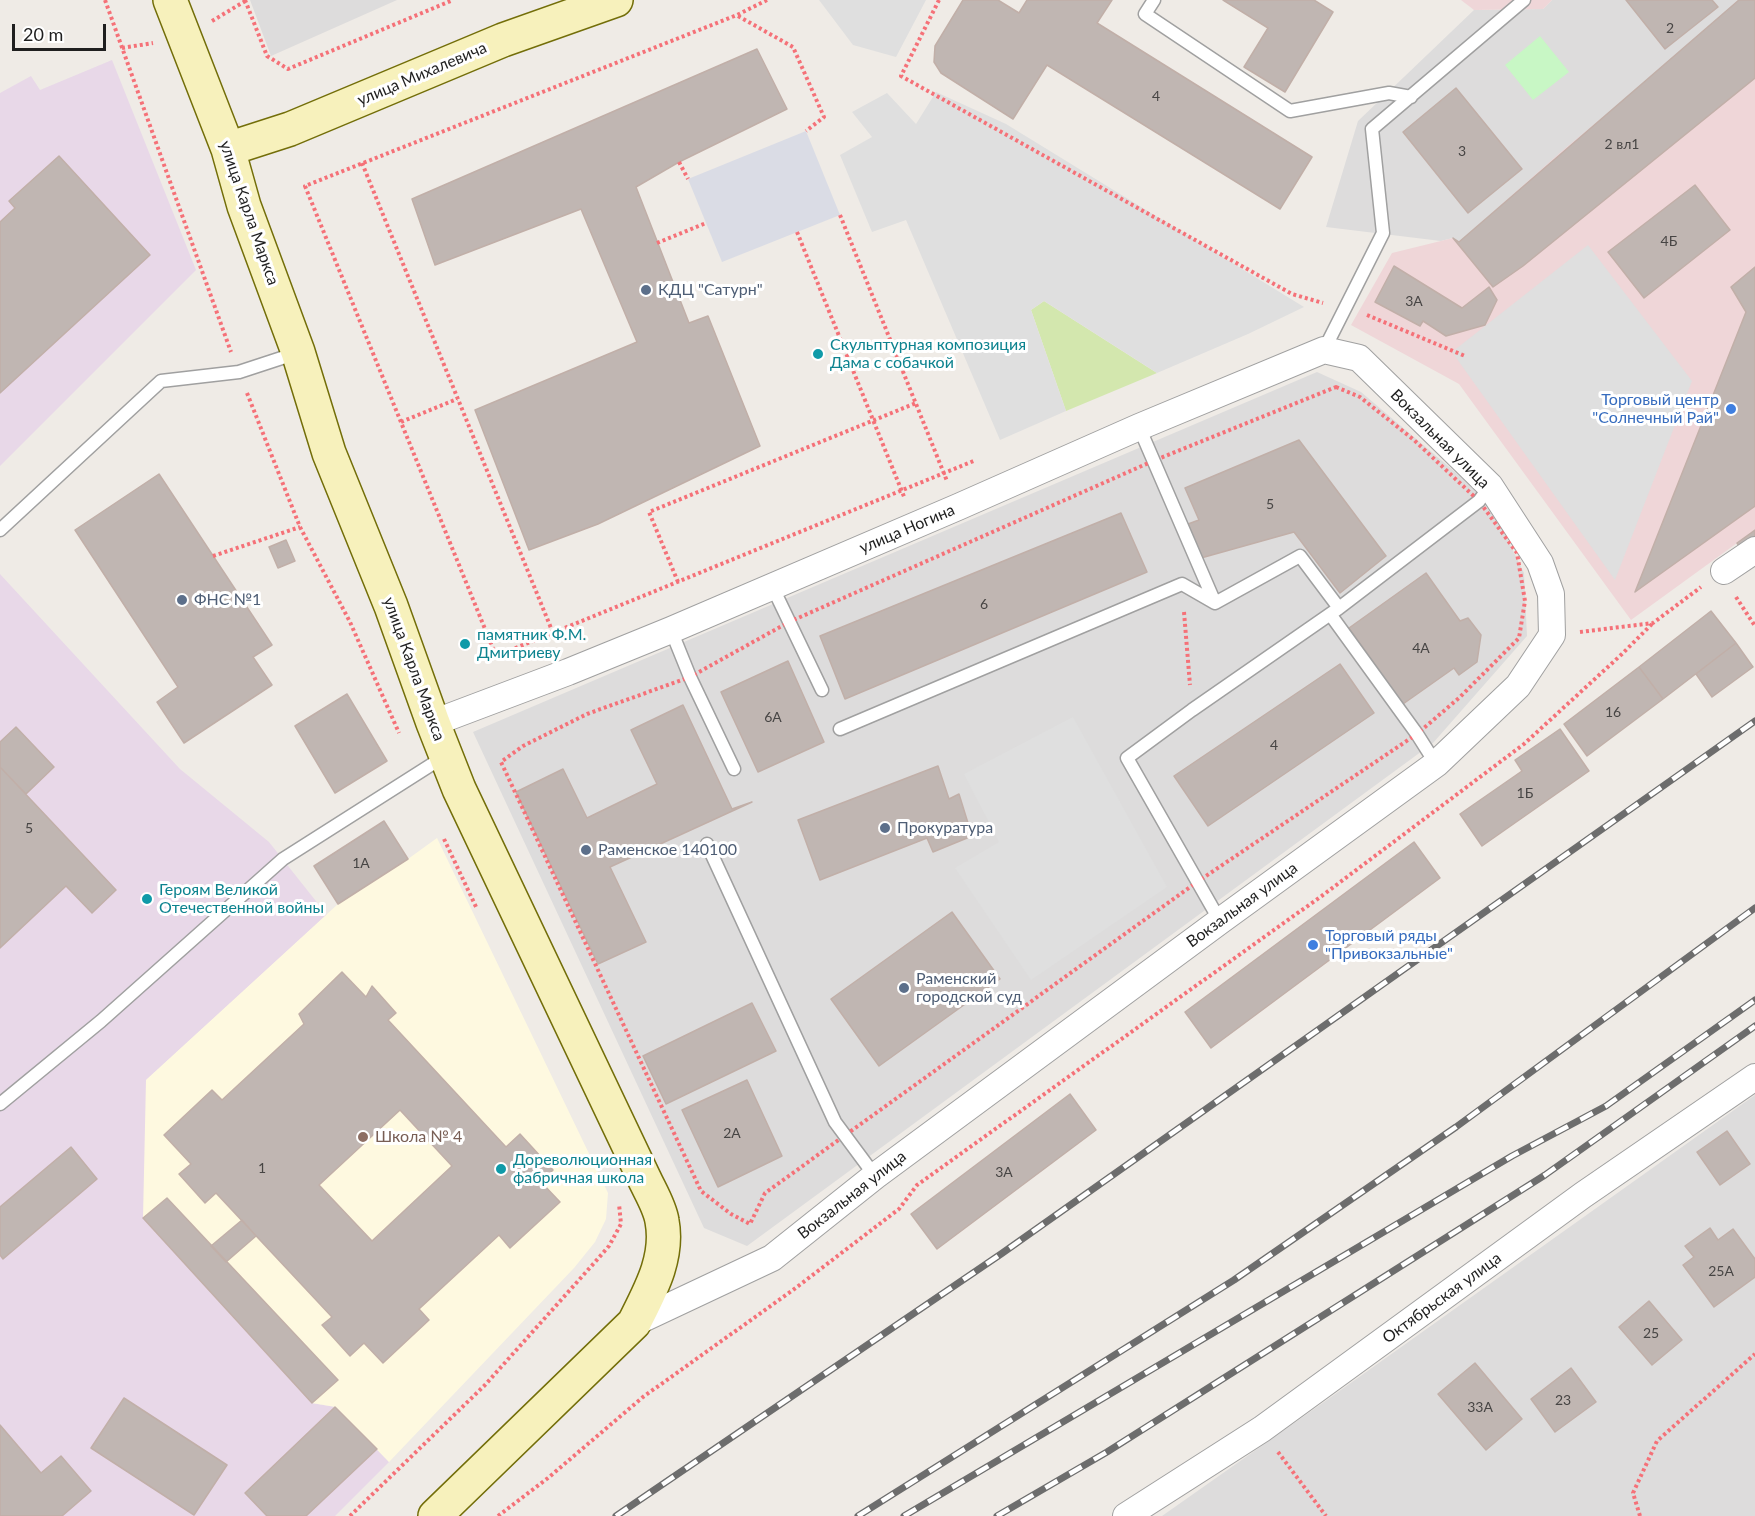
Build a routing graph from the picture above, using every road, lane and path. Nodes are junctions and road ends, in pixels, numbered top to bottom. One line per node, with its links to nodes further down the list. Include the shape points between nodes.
1 (170, 0): 12 (main road, улица Карла Маркса)
2 (246, 0): 3 (path, via 267,56 288,69)
3 (453, 0)
4 (616, 0): 12 (main road, улица Михалевича, via 503,40 290,129)
5 (767, 0): 9 (path)
6 (939, 0): 20 (path, via 901,76 1292,294)
7 (1154, 0): 10 (lane, via 1146,14 1290,111 1389,93)
8 (1524, 0): 10 (lane)
9 (737, 15): 11 (path, via 793,47 824,117); 14 (path)
10 (1411, 97): 20 (lane, via 1372,129 1383,233)
11 (806, 131)
12 (228, 149): 22 (main road, улица Карла Маркса, via 244,206)
13 (679, 162): 15 (path)
14 (362, 163): 26 (path); 29 (path, via 305,186)
15 (688, 179)
16 (840, 215): 27 (path)
17 (706, 223): 19 (path)
18 (797, 232): 28 (path)
19 (657, 243)
20 (1346, 309): 21 (path); 23 (lane)
21 (1367, 315): 23 (path); 24 (path)
22 (298, 352): 39 (lane, via 238,372 161,381); 58 (main road, улица Карла Маркса, via 329,453)
23 (1336, 353): 25 (path); 30 (street, улица Ногина); 35 (street, Вокзальная улица, via 1359,358)
24 (1465, 356)
25 (1336, 387): 32 (path); 35 (path, via 1360,397)
26 (457, 399): 29 (path); 53 (path)
27 (916, 403): 28 (path); 33 (path)
28 (873, 421): 34 (path); 43 (path, via 649,512)
29 (401, 422): 53 (path, via 496,656)
30 (1139, 427): 32 (lane); 36 (street, улица Ногина)
31 (976, 460): 33 (path)
32 (1153, 461): 46 (lane); 49 (path)
33 (944, 474): 34 (path); 36 (path)
34 (902, 491): 37 (path); 43 (path)
35 (1484, 494): 48 (lane); 54 (street, Вокзальная улица, via 1540,563 1551,594); 60 (path, via 1516,553 1525,601 1519,638)
36 (958, 507): 37 (street, улица Ногина)
37 (915, 525): 45 (street, улица Ногина)
38 (300, 527): 41 (path)
39 (0, 530)
40 (1755, 550): 42 (street)
41 (213, 556)
42 (1724, 572): 50 (path)
43 (678, 582): 53 (path)
44 (1182, 584): 46 (lane); 57 (path); 59 (lane)
45 (772, 586): 49 (lane); 52 (street, улица Ногина)
46 (1215, 603): 48 (lane, via 1300,556)
47 (1740, 605): 51 (path)
48 (1334, 611): 57 (lane); 60 (lane)
49 (789, 622): 55 (path); 56 (lane)
50 (1653, 622): 54 (path); 75 (path, via 1524,744 1323,895 917,1185 899,1209 794,1290 643,1397)
51 (1755, 626)
52 (671, 630): 55 (lane); 58 (street, улица Ногина)
53 (553, 633)
54 (1552, 635): 62 (street, Вокзальная улица, via 1518,686)
55 (690, 677): 63 (lane); 69 (path, via 587,714 523,746 501,762 701,1191 750,1224 765,1193)
56 (822, 690)
57 (1192, 710): 65 (lane, via 1127,758)
58 (433, 723): 61 (main road, улица Карла Маркса)
59 (840, 729)
60 (1417, 734): 62 (lane); 65 (path)
61 (446, 756): 68 (lane, via 283,859 101,1021); 71 (main road, улица Карла Маркса, via 483,843 662,1220 663,1252 654,1283)
62 (1436, 764): 66 (street, Вокзальная улица)
63 (734, 769)
64 (707, 844): 69 (lane)
65 (1197, 882): 66 (lane); 69 (path)
66 (1220, 921): 70 (street, Вокзальная улица)
67 (1755, 1077): 73 (street, Октябрьская улица, via 1583,1195)
68 (0, 1104)
69 (844, 1136): 70 (lane)
70 (875, 1176): 71 (street, Вокзальная улица, via 772,1258)
71 (634, 1323): 74 (main road, улица Карла Маркса)
72 (1755, 1354): 78 (path, via 1657,1441 1633,1492)
73 (1262, 1429): 76 (street, Октябрьская улица); 77 (path)
74 (435, 1516)
75 (498, 1516)
76 (1126, 1516)
77 (1326, 1516)
78 (1640, 1516)

